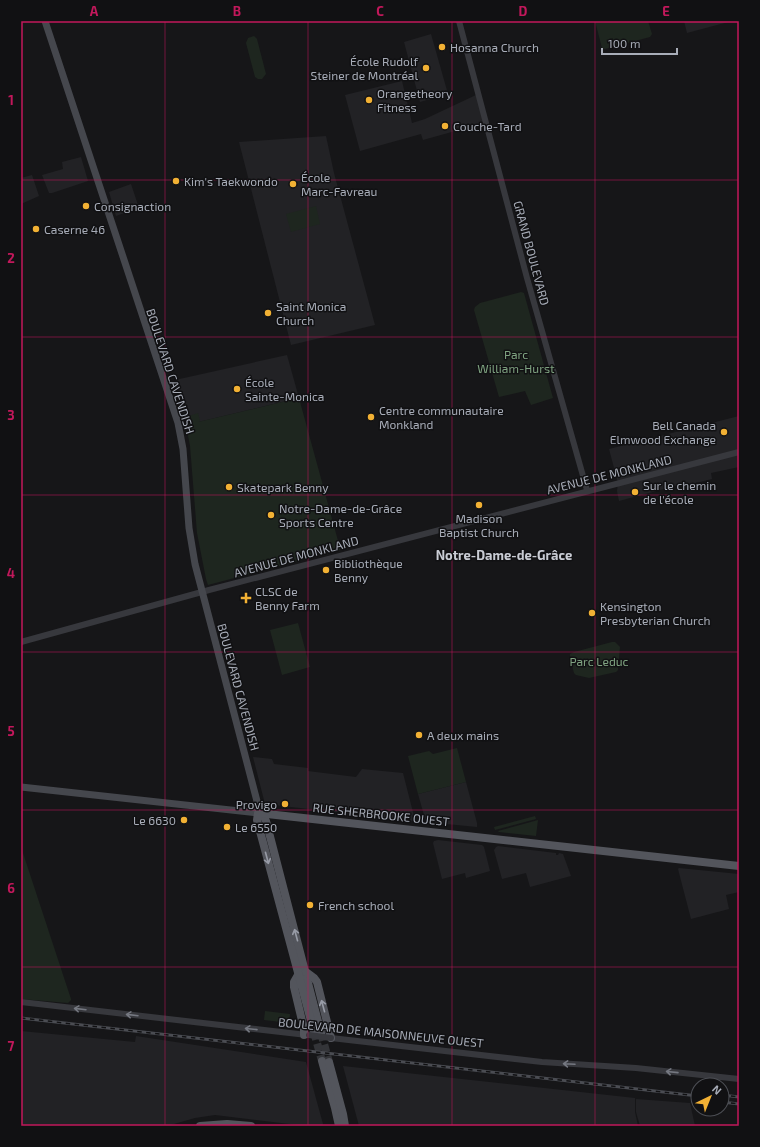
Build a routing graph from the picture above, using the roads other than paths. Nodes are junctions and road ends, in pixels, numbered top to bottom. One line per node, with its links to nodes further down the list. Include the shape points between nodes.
1 (45, 21): 5 (main road, BOULEVARD CAVENDISH, via 179,428 191,539)
2 (459, 21): 4 (street, GRAND BOULEVARD, via 527,278)
3 (739, 452): 4 (street, AVENUE DE MONKLAND)
4 (587, 490): 5 (street, AVENUE DE MONKLAND)
5 (202, 592): 6 (street, AVENUE DE MONKLAND); 8 (main road, BOULEVARD CAVENDISH)
6 (21, 642)
7 (21, 787): 8 (main road, RUE SHERBROOKE OUEST)
8 (259, 810): 9 (main road, RUE SHERBROOKE OUEST); 10 (main road, BOULEVARD CAVENDISH, via 257,820)
9 (739, 866)
10 (302, 974): 12 (main road, BOULEVARD CAVENDISH); 12 (main road, via 294,982 294,987 304,1029); 13 (main road, one-way to 10, via 317,982 314,978)
11 (21, 1002): 12 (street, BOULEVARD DE MAISONNEUVE OUEST, one-way to 11)
12 (312, 1034): 13 (street, BOULEVARD DE MAISONNEUVE OUEST, bridge)
13 (331, 1038): 14 (street, BOULEVARD DE MAISONNEUVE OUEST, one-way to 13, via 627,1067 542,1062)
14 (739, 1079)
15 (200, 1126): 16 (main road)
16 (251, 1126)
17 (339, 1126): 18 (main road, via 325,1062)
18 (345, 1126)

